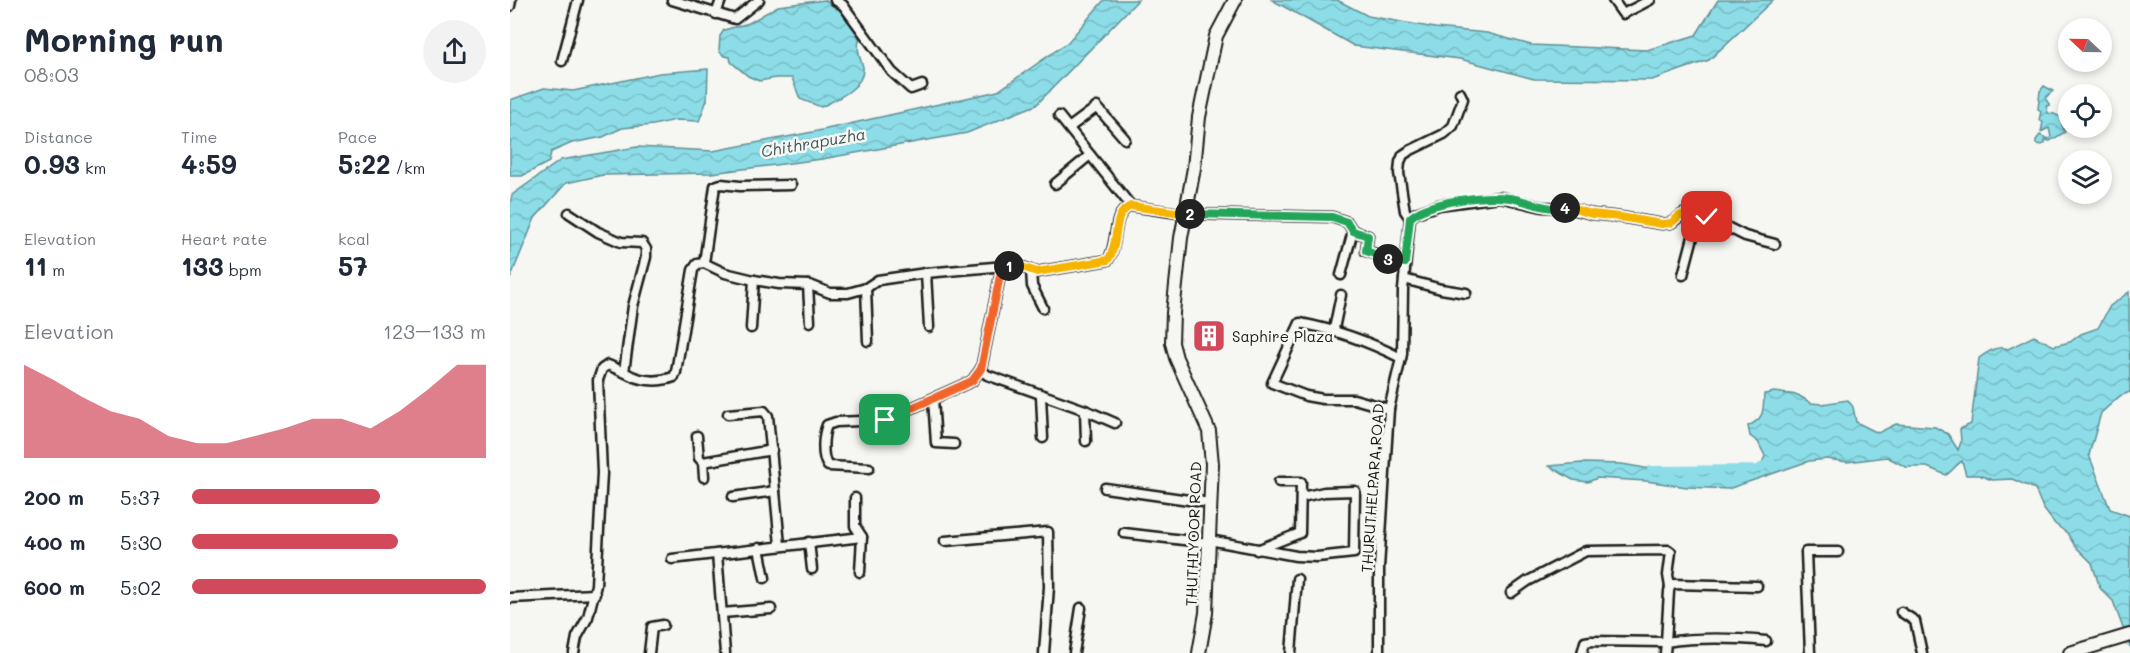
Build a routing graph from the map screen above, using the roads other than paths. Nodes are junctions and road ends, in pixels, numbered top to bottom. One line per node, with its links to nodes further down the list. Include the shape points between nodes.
1 (511, 0): 10 (street)
2 (578, 0): 12 (street)
3 (672, 0): 11 (street)
4 (721, 0): 11 (street)
5 (759, 0): 11 (street, via 735,19)
6 (835, 0): 13 (street, via 843,5 892,72 911,89)
7 (1235, 0): 24 (main road, THUTHIYOOR ROAD, via 1216,36)
8 (1613, 0): 9 (street, via 1623,14)
9 (1650, 0)
10 (510, 6)
11 (716, 14)
12 (562, 61)
13 (922, 85)
14 (1460, 93): 25 (street, via 1463,99 1453,126 1403,155 1400,162 1405,211)
15 (1059, 116): 16 (street)
16 (1070, 127): 17 (street, via 1097,106); 18 (street)
17 (1125, 139)
18 (1090, 155): 19 (street); 21 (street)
19 (1055, 184)
20 (791, 185): 28 (street, via 715,186)
21 (1131, 206): 24 (street); 31 (street, via 1119,215 1114,251 1108,260)
22 (569, 213): 49 (street, via 598,232 621,242 642,243 646,249)
23 (1694, 213): 25 (street, via 1662,224 1500,197 1438,205); 27 (street, via 1750,238); 34 (street, via 1693,237)
24 (1185, 214): 26 (street, via 1332,217 1347,222); 70 (main road, THUTHIYOOR ROAD, via 1172,344 1209,431)
25 (1410, 218): 29 (street, THURUTHELPARA ROAD)
26 (1353, 231): 29 (street, via 1368,236 1366,251); 33 (street)
27 (1776, 244)
28 (704, 263): 36 (street); 49 (street, via 693,270 674,377 647,381)
29 (1405, 263): 35 (street, THURUTHELPARA ROAD)
30 (1002, 266): 31 (street); 32 (street); 48 (street)
31 (1030, 270): 41 (street, via 1032,286)
32 (926, 273): 38 (street, via 878,280); 43 (street)
33 (1341, 275)
34 (1683, 275)
35 (1404, 279): 39 (street); 47 (street, THURUTHELPARA ROAD)
36 (753, 280): 37 (street); 44 (street)
37 (808, 285): 38 (street, via 830,293); 42 (street)
38 (866, 288): 46 (street)
39 (1466, 293)
40 (1341, 296): 45 (street)
41 (1043, 308)
42 (810, 322)
43 (929, 327)
44 (751, 328)
45 (1334, 329): 47 (street); 52 (street, via 1300,323 1272,383 1306,396 1354,399)
46 (868, 341)
47 (1401, 358): 52 (street, THURUTHELPARA ROAD)
48 (981, 369): 50 (street, via 987,375); 51 (street, via 972,381)
49 (624, 372): 91 (street, via 608,365 598,380 602,473)
50 (1041, 396): 53 (street); 57 (street)
51 (933, 399): 59 (street, via 936,443); 62 (street, via 885,420 827,425 824,434 828,466)
52 (1389, 409): 108 (street, THURUTHELPARA ROAD, via 1379,568)
53 (1086, 410): 55 (street); 58 (street)
54 (728, 414): 60 (street, via 767,412)
55 (1115, 423)
56 (697, 436): 61 (street)
57 (1043, 438)
58 (1086, 441)
59 (954, 444)
60 (772, 450): 61 (street); 66 (street)
61 (703, 462): 63 (street)
62 (869, 468)
63 (704, 477)
64 (1279, 482): 68 (street, via 1300,482)
65 (1105, 488): 70 (street)
66 (775, 491): 67 (street); 77 (street)
67 (733, 497)
68 (1302, 497): 73 (street, via 1300,533); 82 (street, via 1355,490 1354,553)
69 (855, 498): 72 (street, via 855,526)
70 (1210, 503): 76 (main road, THUTHIYOOR ROAD)
71 (1124, 533): 76 (street)
72 (862, 537): 75 (street); 85 (street)
73 (1282, 540): 79 (street); 82 (street)
74 (945, 541): 104 (street, via 1048,532)
75 (809, 542): 77 (street); 84 (street)
76 (1209, 542): 79 (street); 106 (main road, THUTHIYOOR ROAD, via 1206,613)
77 (780, 546): 78 (street)
78 (759, 548): 81 (street); 86 (street)
79 (1257, 550): 82 (street)
80 (1838, 552): 111 (street, via 1806,552)
81 (717, 554): 83 (street); 96 (street)
82 (1284, 555)
83 (672, 559)
84 (812, 569)
85 (860, 572)
86 (765, 578)
87 (1297, 579): 107 (street)
88 (1757, 586): 89 (street)
89 (1670, 587): 90 (street, via 1668,550 1587,551); 100 (street)
90 (1511, 593)
91 (595, 594): 92 (street); 101 (street)
92 (510, 598)
93 (1081, 608): 105 (street)
94 (771, 609): 96 (street)
95 (1901, 612): 112 (street, via 1915,621)
96 (722, 613): 103 (street)
97 (663, 625): 102 (street, via 650,630)
98 (2130, 635): 113 (main road)
99 (1766, 641): 100 (street)
100 (1666, 642): 109 (street, via 1591,641 1585,642); 110 (street)
101 (573, 653)
102 (648, 653)
103 (725, 653)
104 (1044, 653)
105 (1074, 653)
106 (1199, 653)
107 (1291, 653)
108 (1379, 653)
109 (1582, 653)
110 (1665, 653)
111 (1810, 653)
112 (1922, 653)
113 (2070, 653)

